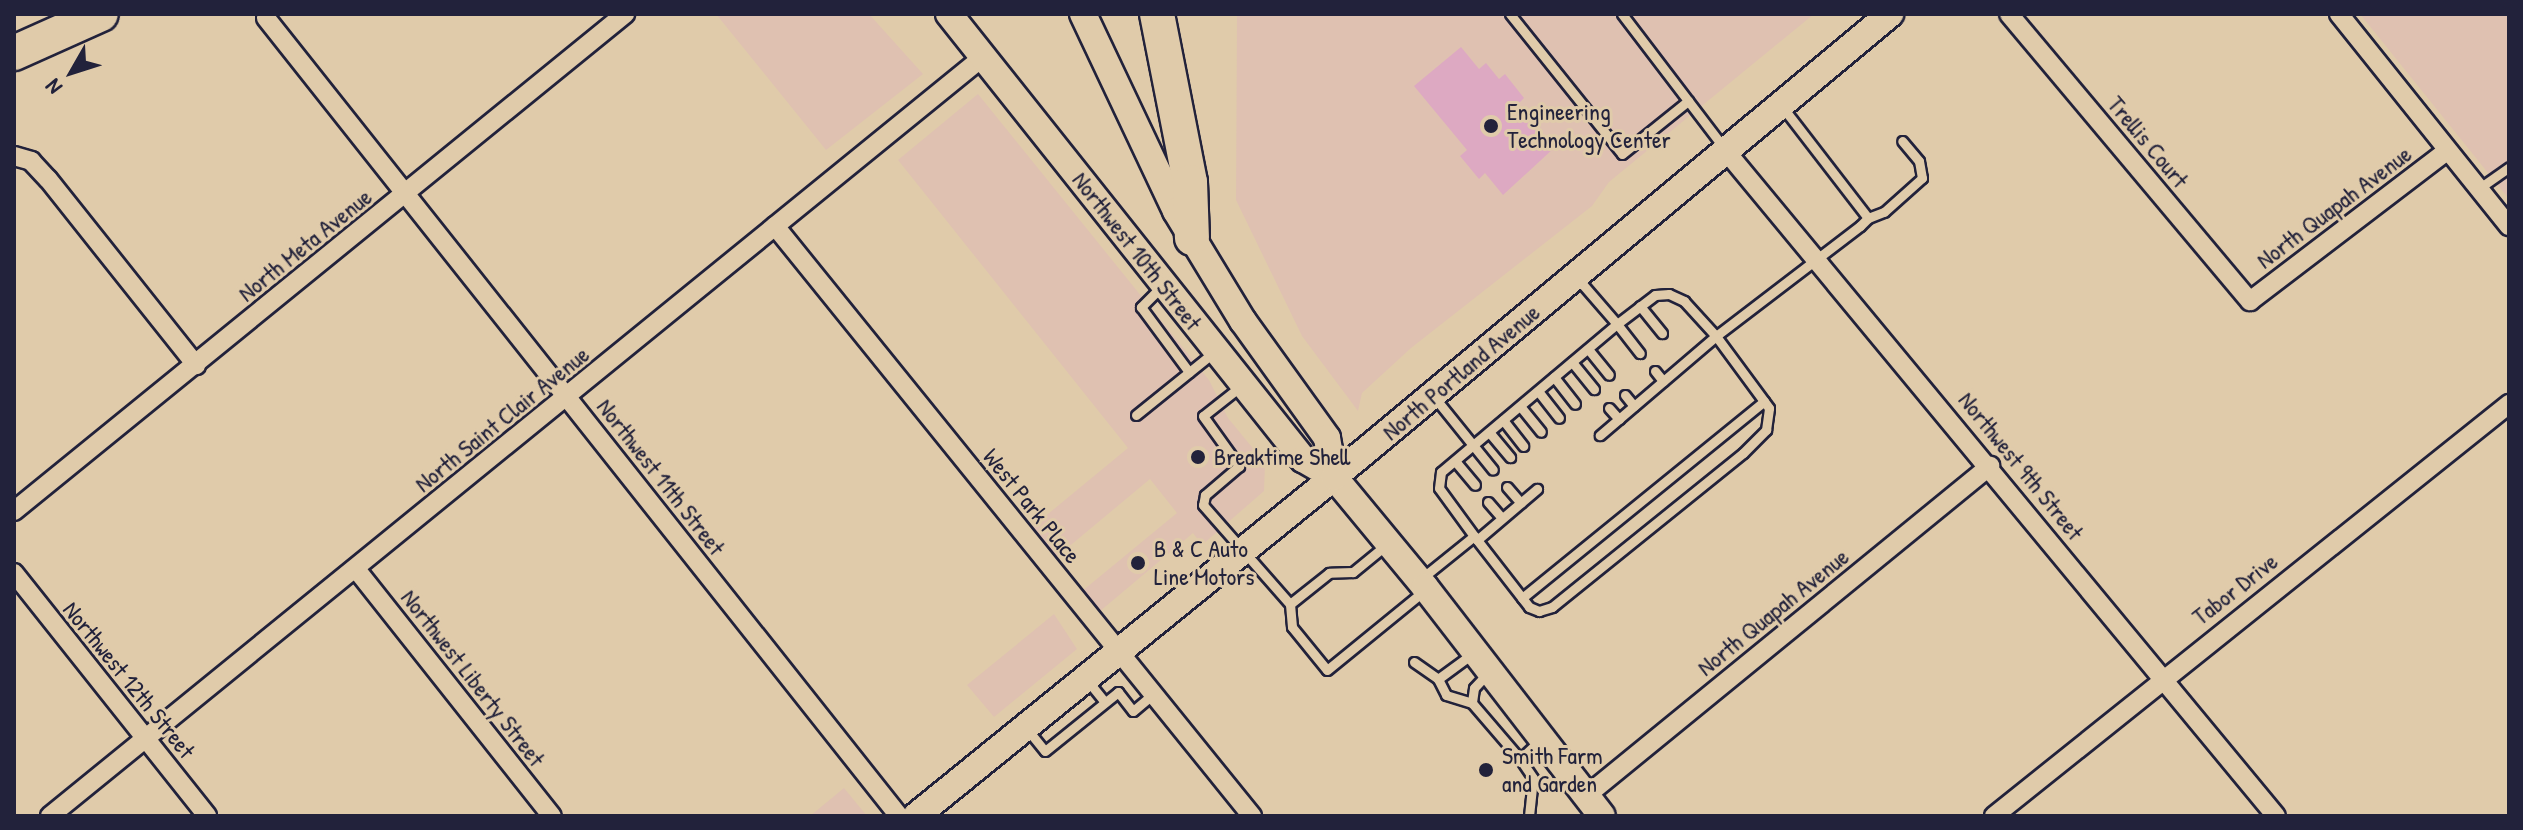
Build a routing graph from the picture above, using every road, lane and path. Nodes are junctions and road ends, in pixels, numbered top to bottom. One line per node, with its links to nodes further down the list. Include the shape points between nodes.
1 (56, 14): 13 (highway)
2 (101, 14): 14 (highway)
3 (625, 14): 24 (street, North Meta Avenue)
4 (949, 14): 15 (main road, Northwest 10th Street)
5 (1083, 14): 28 (main road, Northwest 10th Street, via 1142,146)
6 (1157, 14): 28 (highway, via 1190,182)
7 (1510, 14): 16 (lane, via 1622,154)
8 (1622, 14): 16 (lane)
9 (2009, 14): 32 (street, Trellis Court)
10 (2347, 16): 20 (street)
11 (1879, 17): 17 (main road, North Portland Avenue)
12 (266, 18): 24 (street, Northwest 11th Street)
13 (14, 43)
14 (14, 53)
15 (983, 57): 26 (street, North Saint Clair Avenue); 31 (main road, Northwest 10th Street)
16 (1688, 101): 19 (lane)
17 (1780, 104): 19 (main road, North Portland Avenue); 25 (lane)
18 (1902, 141): 25 (lane, via 1919,161 1922,178 1884,212)
19 (1725, 150): 29 (street, Northwest 9th Street); 30 (main road, North Portland Avenue)
20 (2447, 151): 23 (street); 32 (street, North Quapah Avenue)
21 (18, 157): 43 (street, via 48,179)
22 (2509, 167): 23 (lane)
23 (2478, 189): 27 (street)
24 (407, 193): 43 (street, North Meta Avenue); 54 (street, Northwest 11th Street)
25 (1868, 218): 29 (lane)
26 (775, 226): 54 (street, North Saint Clair Avenue); 90 (street, West Park Place)
27 (2509, 226)
28 (1192, 238): 74 (main road, Northwest 10th Street, via 1243,321 1327,438)
29 (1815, 257): 36 (lane); 72 (street, Northwest 9th Street)
30 (1576, 276): 34 (lane); 52 (main road, North Portland Avenue)
31 (1163, 285): 38 (main road, Northwest 10th Street); 45 (lane, via 1141,307)
32 (2250, 301)
33 (1640, 306): 34 (lane); 35 (lane); 36 (lane, via 1655,295 1669,294 1684,301)
34 (1617, 324): 37 (lane); 39 (lane)
35 (1662, 333)
36 (1716, 336): 42 (lane); 55 (lane)
37 (1588, 349): 41 (lane); 46 (lane)
38 (1216, 351): 45 (lane); 49 (main road, Northwest 10th Street)
39 (1640, 353)
40 (1678, 353): 42 (lane)
41 (1572, 362): 47 (lane); 50 (lane)
42 (1686, 362): 48 (lane)
43 (196, 365): 80 (street, North Meta Avenue)
44 (1655, 371): 48 (lane)
45 (1189, 372): 61 (lane)
46 (1609, 375)
47 (1554, 377): 51 (lane); 56 (lane)
48 (1663, 381): 59 (lane)
49 (1243, 385): 74 (main road, Northwest 10th Street, via 1303,459); 84 (lane, via 1203,416 1239,466 1205,495 1203,505)
50 (1594, 389)
51 (1538, 391): 58 (lane); 62 (lane)
52 (1433, 395): 68 (lane); 74 (main road, North Portland Avenue)
53 (1625, 395): 59 (lane)
54 (567, 397): 85 (street, North Saint Clair Avenue); 107 (street, Northwest 11th Street)
55 (1764, 401): 88 (lane); 88 (lane, via 1769,408 1766,430 1590,579 1539,611)
56 (1575, 404)
57 (2509, 404): 93 (street, Tabor Drive)
58 (1520, 406): 64 (lane); 66 (lane)
59 (1634, 406): 63 (lane)
60 (1609, 408): 63 (lane)
61 (1136, 415)
62 (1559, 418)
63 (1619, 419): 67 (lane)
64 (1503, 420): 65 (lane); 69 (lane)
65 (1489, 432): 68 (lane); 70 (lane)
66 (1541, 432)
67 (1600, 435)
68 (1473, 445): 71 (lane); 73 (lane)
69 (1523, 446)
70 (1510, 457)
71 (1455, 461): 75 (lane); 82 (lane, via 1441,472 1439,488)
72 (1990, 466): 93 (street, Northwest 9th Street); 103 (street, North Quapah Avenue)
73 (1493, 470)
74 (1334, 477): 83 (main road, Northwest 10th Street); 84 (main road, North Portland Avenue)
75 (1475, 485)
76 (1507, 487): 79 (lane)
77 (1537, 489): 79 (lane)
78 (1488, 502): 81 (lane)
79 (1521, 503): 81 (lane)
80 (14, 511)
81 (1502, 518): 82 (lane)
82 (1475, 538): 87 (lane); 88 (lane)
83 (1389, 543): 87 (main road, Northwest 10th Street); 89 (lane, via 1353,572 1329,573)
84 (1243, 552): 89 (lane); 90 (main road, North Portland Avenue)
85 (356, 569): 100 (street, North Saint Clair Avenue); 106 (street, Northwest Liberty Street)
86 (14, 573): 100 (street, Northwest 12th Street)
87 (1423, 585): 89 (lane, via 1327,670 1292,627); 92 (main road, Northwest 10th Street)
88 (1522, 598)
89 (1290, 604)
90 (1119, 652): 94 (main road, North Portland Avenue); 96 (street, West Park Place)
91 (1414, 662): 95 (lane)
92 (1483, 662): 95 (lane); 98 (lane); 101 (main road, Northwest 10th Street)
93 (2161, 677): 111 (street, Tabor Drive); 112 (street, Northwest 9th Street)
94 (1087, 679): 97 (lane); 99 (main road, North Portland Avenue)
95 (1438, 679): 98 (lane, via 1446,695)
96 (1153, 694): 97 (lane, via 1133,711 1118,692); 109 (street, West Park Place)
97 (1105, 702): 99 (lane, via 1045,751)
98 (1472, 703): 102 (lane)
99 (1026, 728): 108 (main road, North Portland Avenue)
100 (146, 738): 104 (street, North Saint Clair Avenue); 105 (street, Northwest 12th Street)
101 (1542, 738): 102 (lane); 103 (main road, Northwest 10th Street)
102 (1520, 759): 110 (lane, via 1533,778)
103 (1594, 806)
104 (50, 816)
105 (207, 816)
106 (552, 816)
107 (899, 816)
108 (916, 816)
109 (1252, 816)
110 (1529, 816)
111 (1994, 816)
112 (2276, 816)

